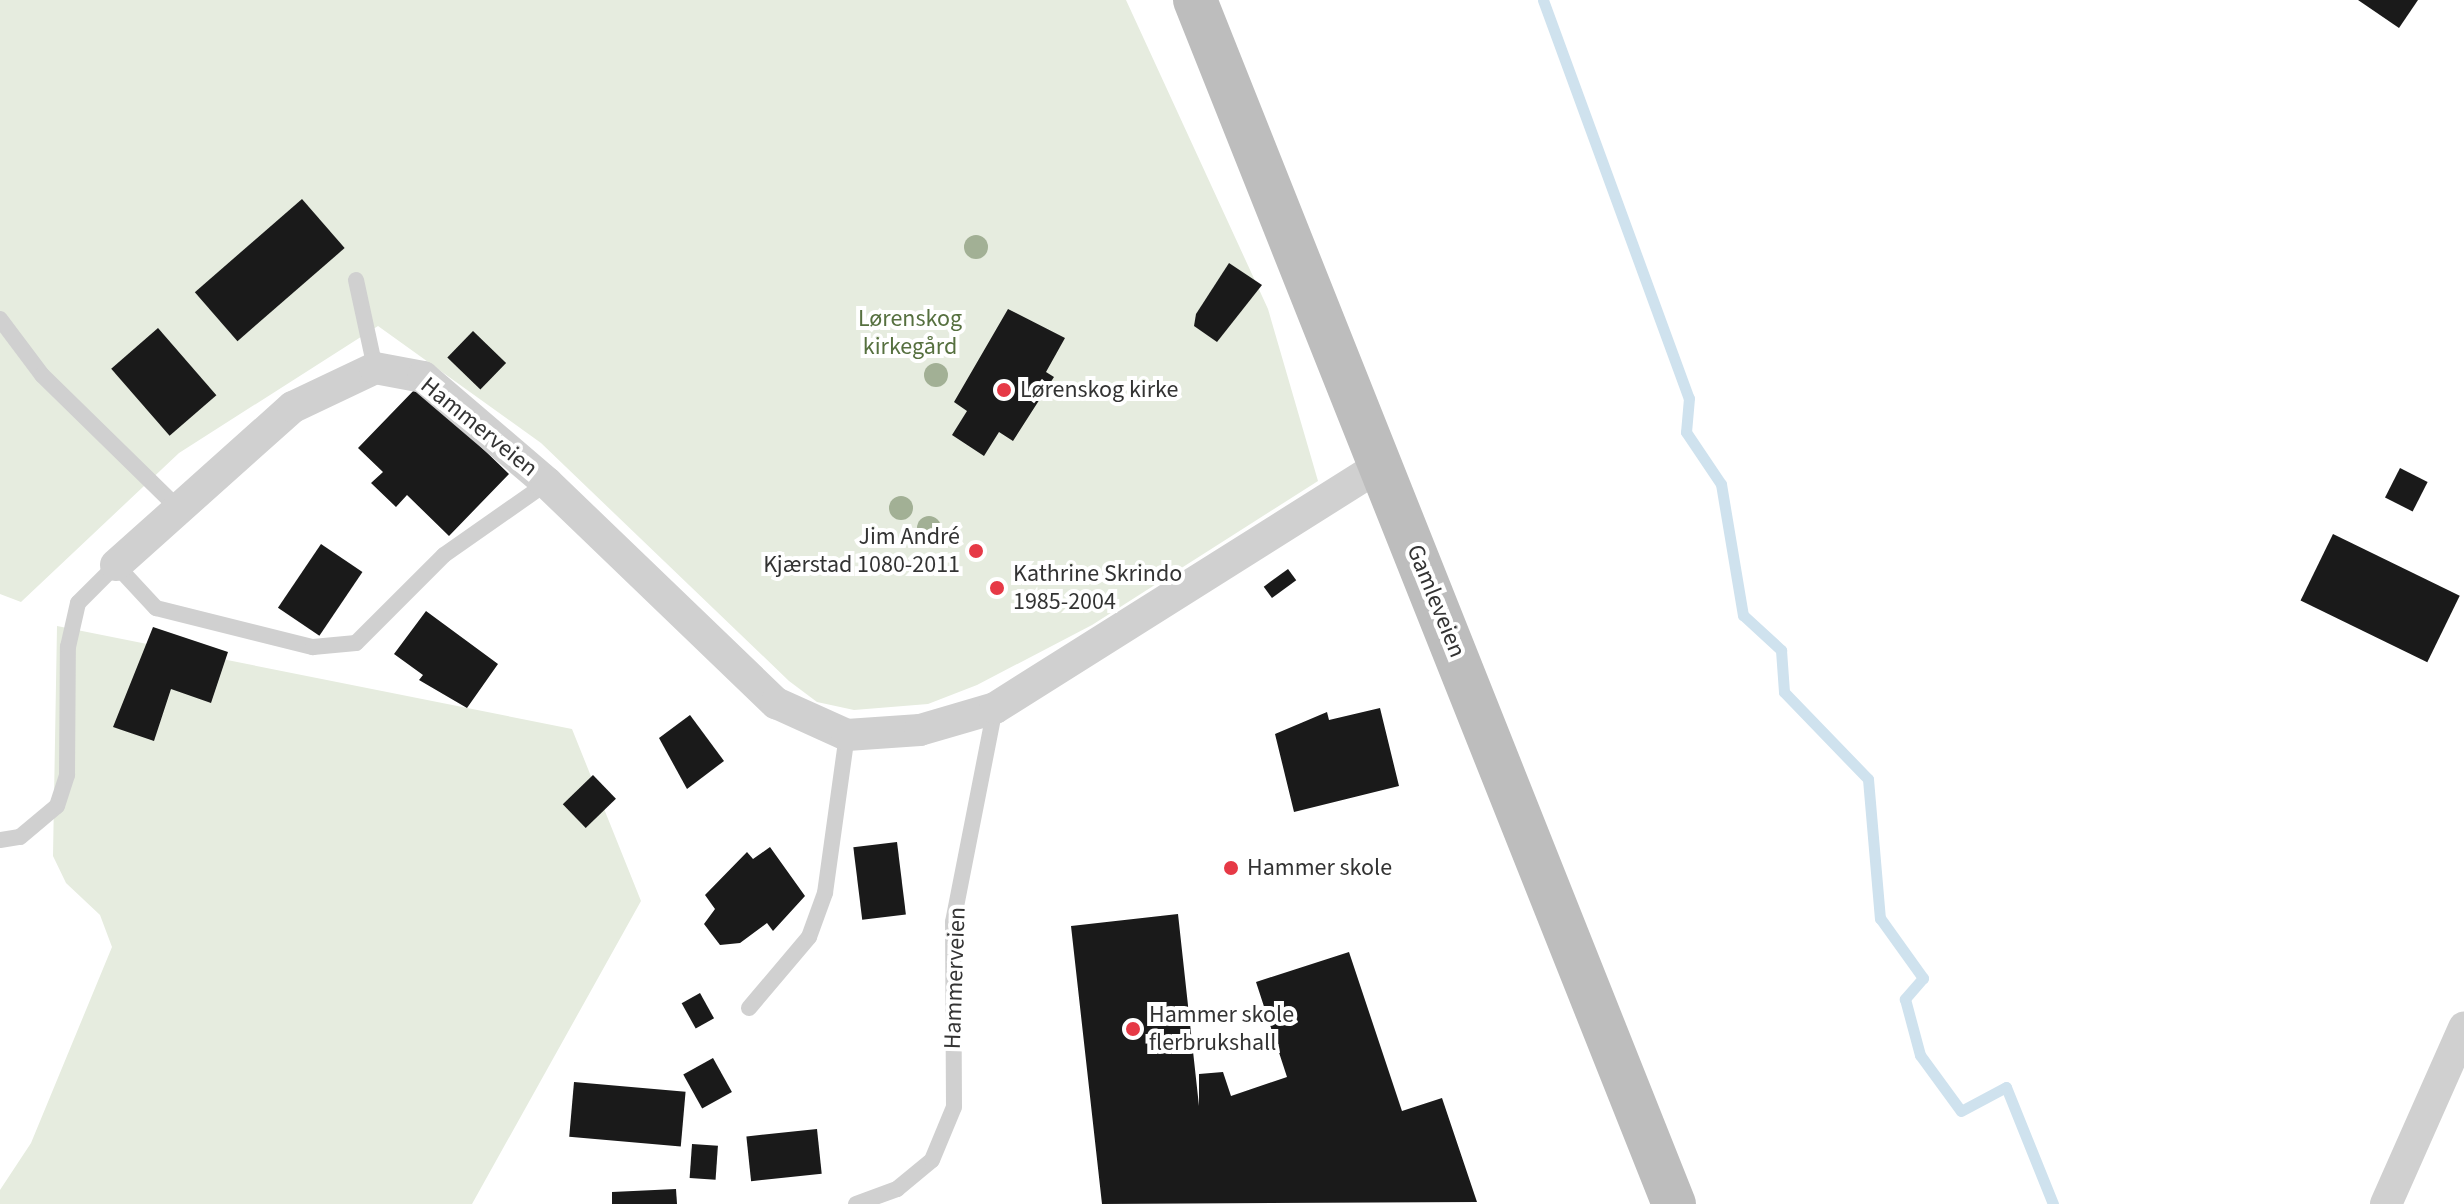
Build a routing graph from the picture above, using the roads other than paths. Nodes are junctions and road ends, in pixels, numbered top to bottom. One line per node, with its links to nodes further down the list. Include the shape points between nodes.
1 (1195, 0): 5 (main road, Gamleveien)
2 (356, 280): 4 (lane)
3 (0, 319): 7 (lane, via 42,375)
4 (375, 368): 6 (street, Hammerveien, via 423,377); 7 (street, via 293,407)
5 (1381, 465): 9 (street, Hammerveien); 15 (main road, Gamleveien)
6 (547, 483): 8 (lane, via 444,555 356,643 284,643 156,608); 10 (street, Hammerveien, via 776,703)
7 (179, 509): 8 (street)
8 (116, 565): 11 (lane, via 78,603 68,647 67,775 57,806 20,837)
9 (995, 708): 10 (street, Hammerveien, via 920,730); 14 (lane, Hammerveien, via 953,922 954,1107 932,1160 897,1189)
10 (847, 735): 12 (lane, via 825,893 809,937)
11 (0, 840)
12 (749, 1008)
13 (2464, 1028): 16 (street)
14 (856, 1204)
15 (1674, 1204)
16 (2386, 1204)

